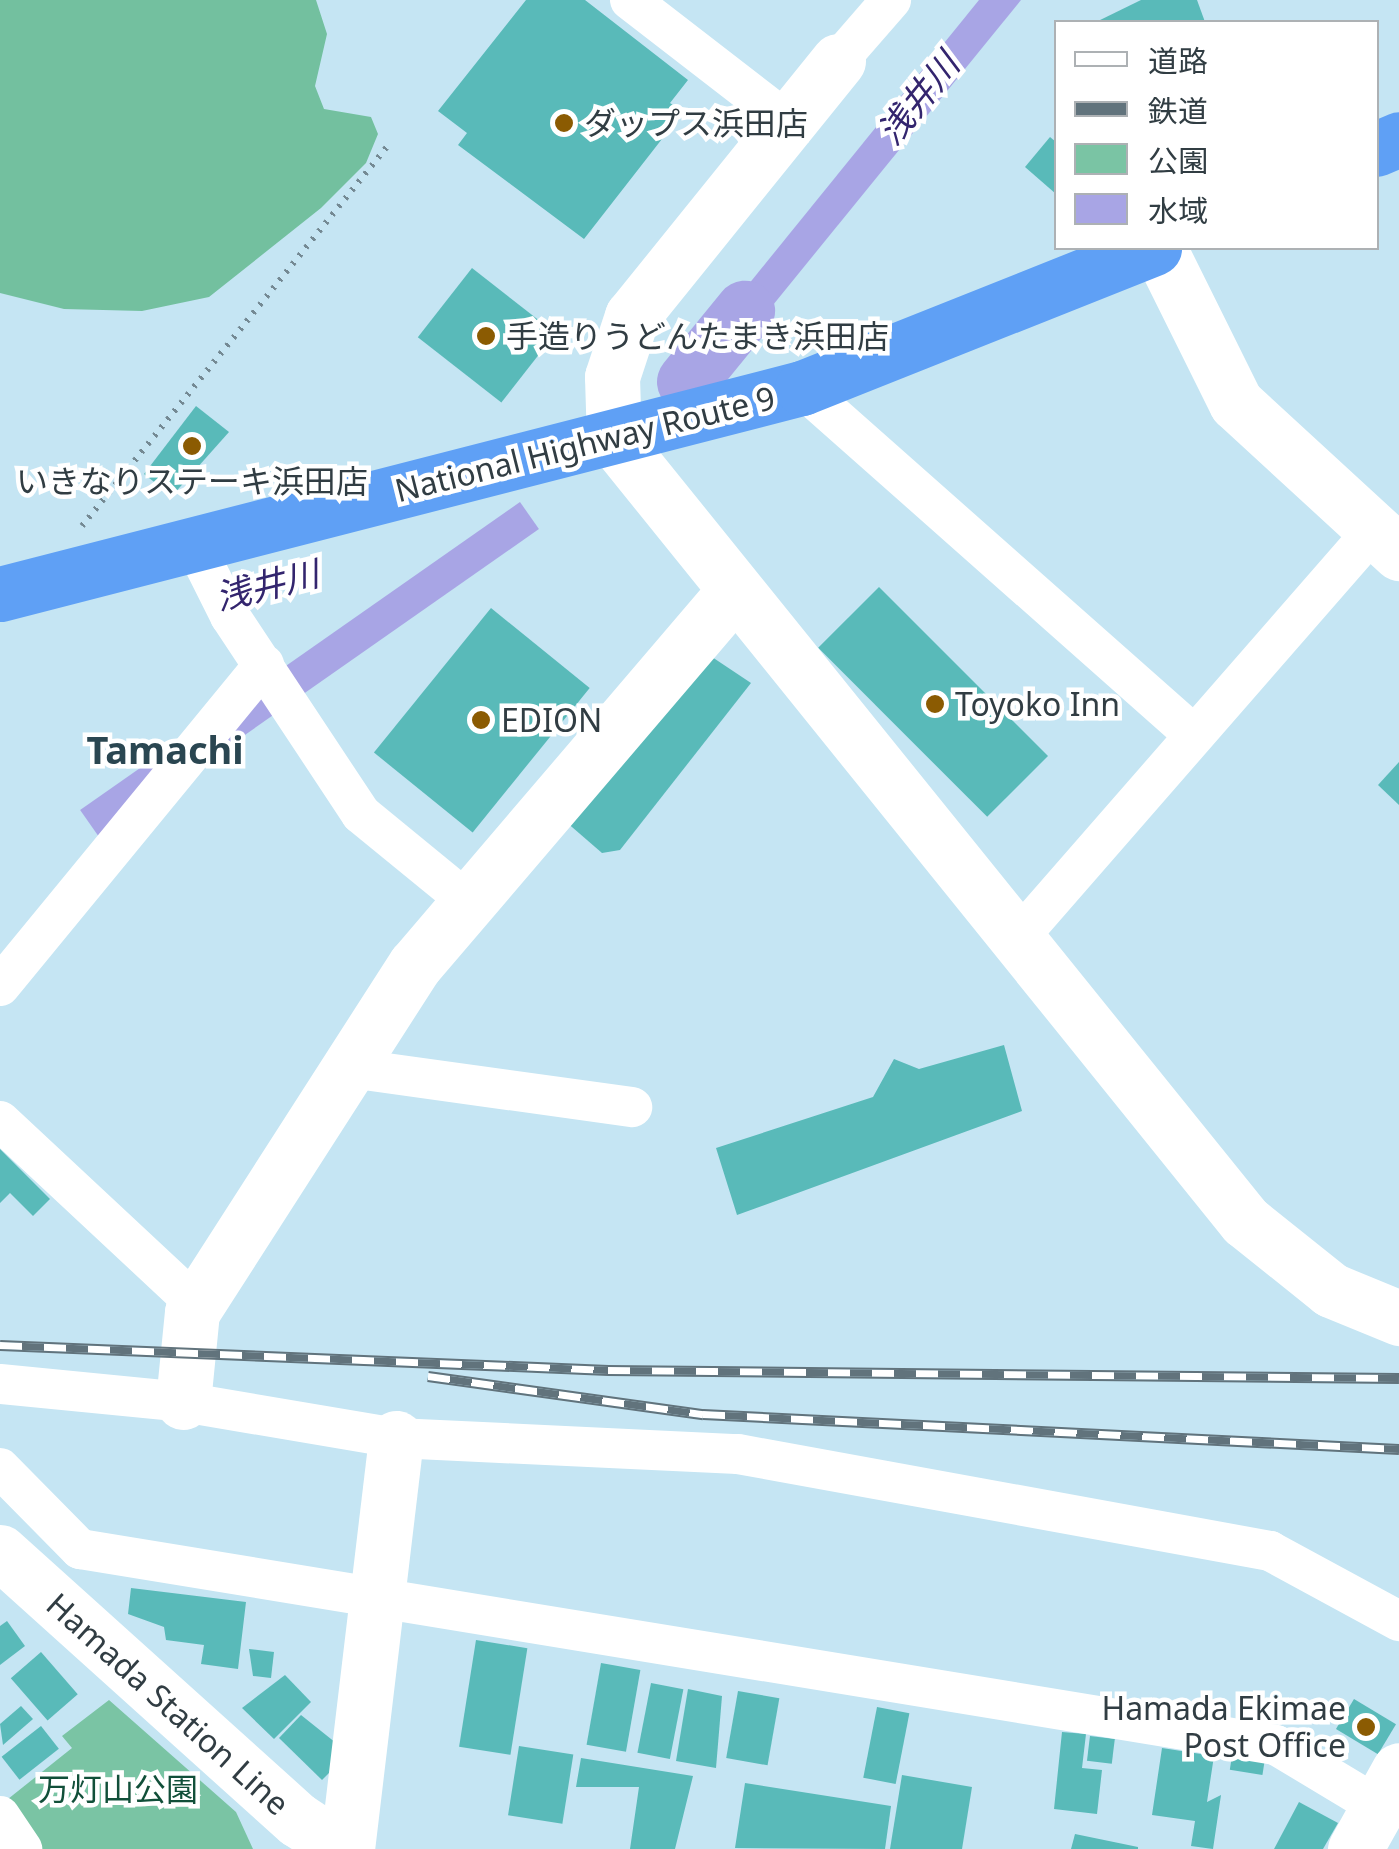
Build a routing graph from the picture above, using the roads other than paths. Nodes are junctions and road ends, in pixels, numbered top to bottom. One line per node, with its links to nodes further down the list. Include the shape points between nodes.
1 (630, 0): 4 (street)
2 (891, 0): 3 (street)
3 (838, 61): 4 (street)
4 (788, 123): 8 (street, via 623,333)
5 (1151, 250): 7 (highway, National Highway Route 9)
6 (1157, 250): 9 (street, via 1236,403)
7 (802, 388): 8 (highway, National Highway Route 9); 14 (street)
8 (614, 439): 10 (highway, National Highway Route 9); 11 (street)
9 (1386, 542): 14 (street)
10 (202, 559): 12 (highway, National Highway Route 9); 13 (street)
11 (734, 592): 15 (street); 16 (street)
12 (0, 594)
13 (264, 665): 15 (street, via 361,814); 17 (street)
14 (1193, 734): 16 (street)
15 (465, 898): 18 (street)
16 (1018, 938): 22 (street, via 1245,1222 1330,1290)
17 (0, 986)
18 (350, 1068): 19 (street); 21 (street)
19 (632, 1107)
20 (0, 1121): 21 (street)
21 (196, 1304): 24 (street)
22 (1399, 1318)
23 (0, 1384): 24 (street)
24 (183, 1402): 25 (street)
25 (396, 1438): 28 (street); 29 (street, via 738,1454 849,1473 1270,1551)
26 (0, 1468): 28 (street, via 80,1550)
27 (0, 1552): 33 (street, Hamada Station Line, via 298,1820)
28 (378, 1598): 30 (street, via 1276,1745); 33 (street)
29 (1399, 1622)
30 (1378, 1809)
31 (0, 1816): 32 (street)
32 (22, 1849)
33 (345, 1849)

